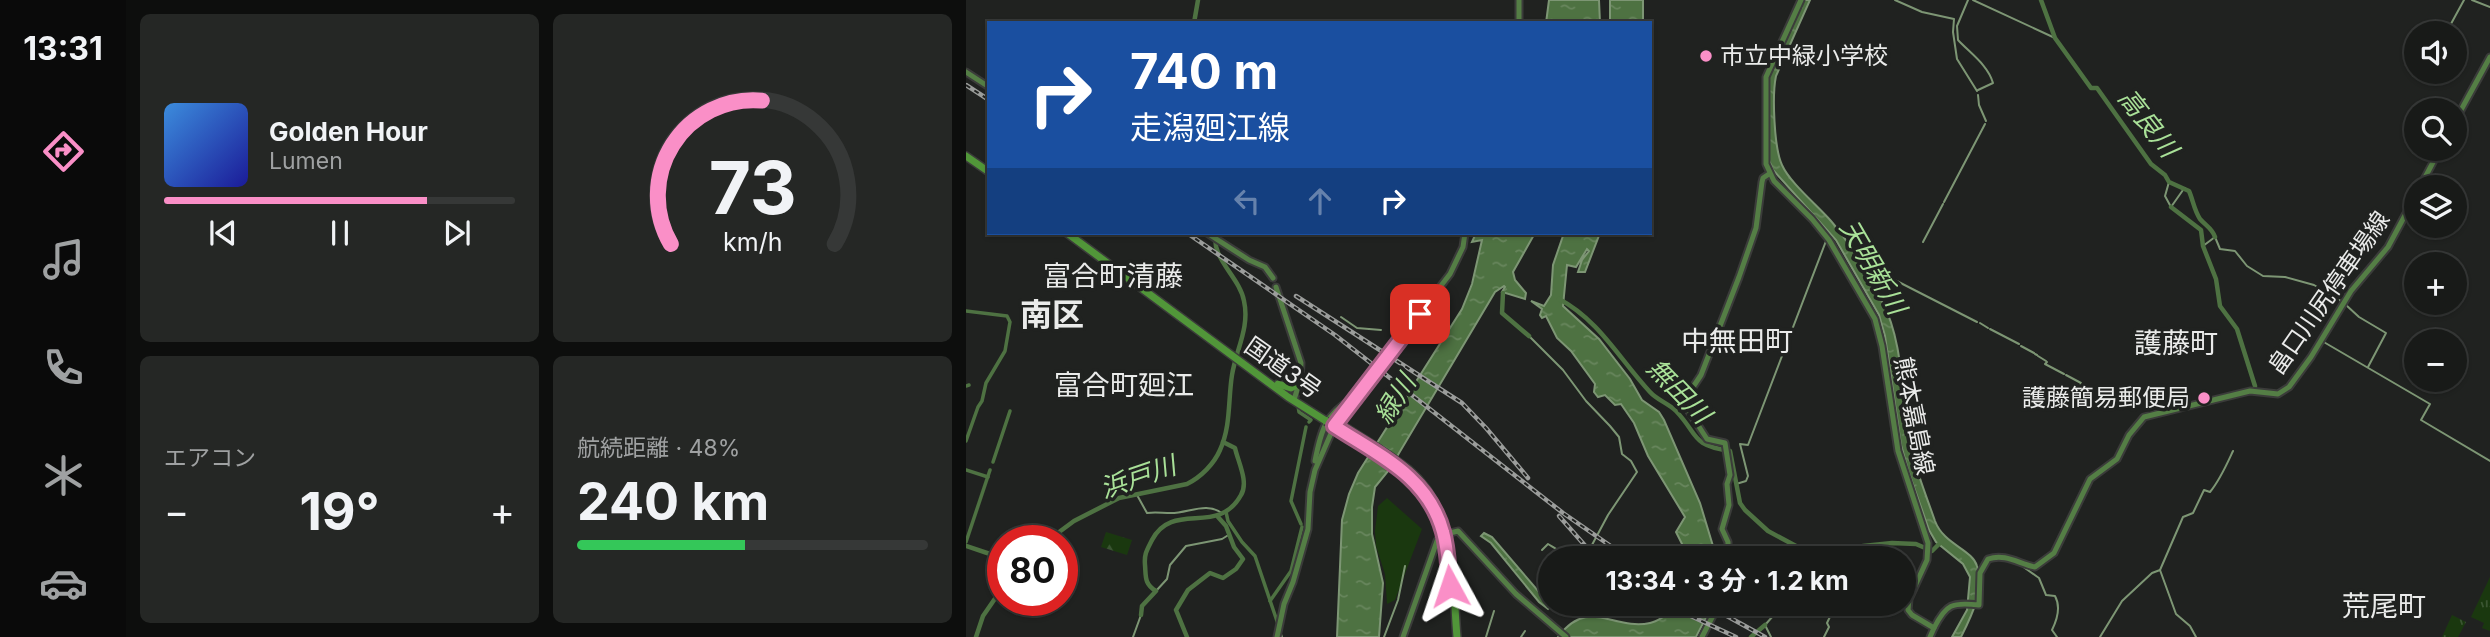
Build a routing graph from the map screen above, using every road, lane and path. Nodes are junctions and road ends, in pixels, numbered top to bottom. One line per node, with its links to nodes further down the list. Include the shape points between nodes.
1 (1519, 0): 3 (main road)
2 (1801, 0): 10 (main road, via 1765,81)
3 (1518, 21)
4 (2490, 57): 7 (main road)
5 (966, 72): 6 (main road)
6 (987, 86)
7 (2467, 99)
8 (966, 158): 9 (highway)
9 (987, 173)
10 (1769, 174): 25 (main road, via 1763,178 1756,228 1740,276 1701,375 1683,402 1704,436 1725,443 1729,505 1722,529); 27 (main road, 熊本嘉島線, via 1822,231 1875,319 1898,451 1928,543 1928,556 1908,606 1912,615)
11 (2404, 217): 27 (main road, 畠口川尻停車場線, via 2388,247 2351,291 2287,388 2274,394 2250,391 2144,417 2117,459 2090,479 2052,556 2035,566 1996,557 1986,562 1981,571 1979,606 1958,603 1948,607)
12 (1072, 235): 17 (highway, 国道3号)
13 (1210, 235): 15 (main road, via 1265,267)
14 (1465, 235): 20 (main road, via 1450,274)
15 (1273, 278)
16 (1276, 287): 18 (main road)
17 (1244, 362): 19 (highway, 国道3号); 21 (highway, 国道3号)
18 (1300, 383): 19 (highway, via 1291,388); 21 (main road)
19 (1278, 384): 21 (highway, 国道3号)
20 (1355, 396): 22 (main road); 23 (main road, via 1335,409 1321,430)
21 (1295, 398): 22 (highway, 国道3号)
22 (1332, 422): 23 (main road); 24 (highway, 国道3号, via 1415,480)
23 (1315, 470): 28 (main road, via 1308,529)
24 (1446, 533): 29 (main road, via 1437,541); 30 (highway, 国道3号); 31 (main road, via 1460,532 1516,594)
25 (1728, 546)
26 (1713, 616): 32 (main road)
27 (1934, 628): 33 (main road)
28 (1277, 637)
29 (1403, 637)
30 (1455, 637)
31 (1566, 637)
32 (1702, 637)
33 (1930, 637)

